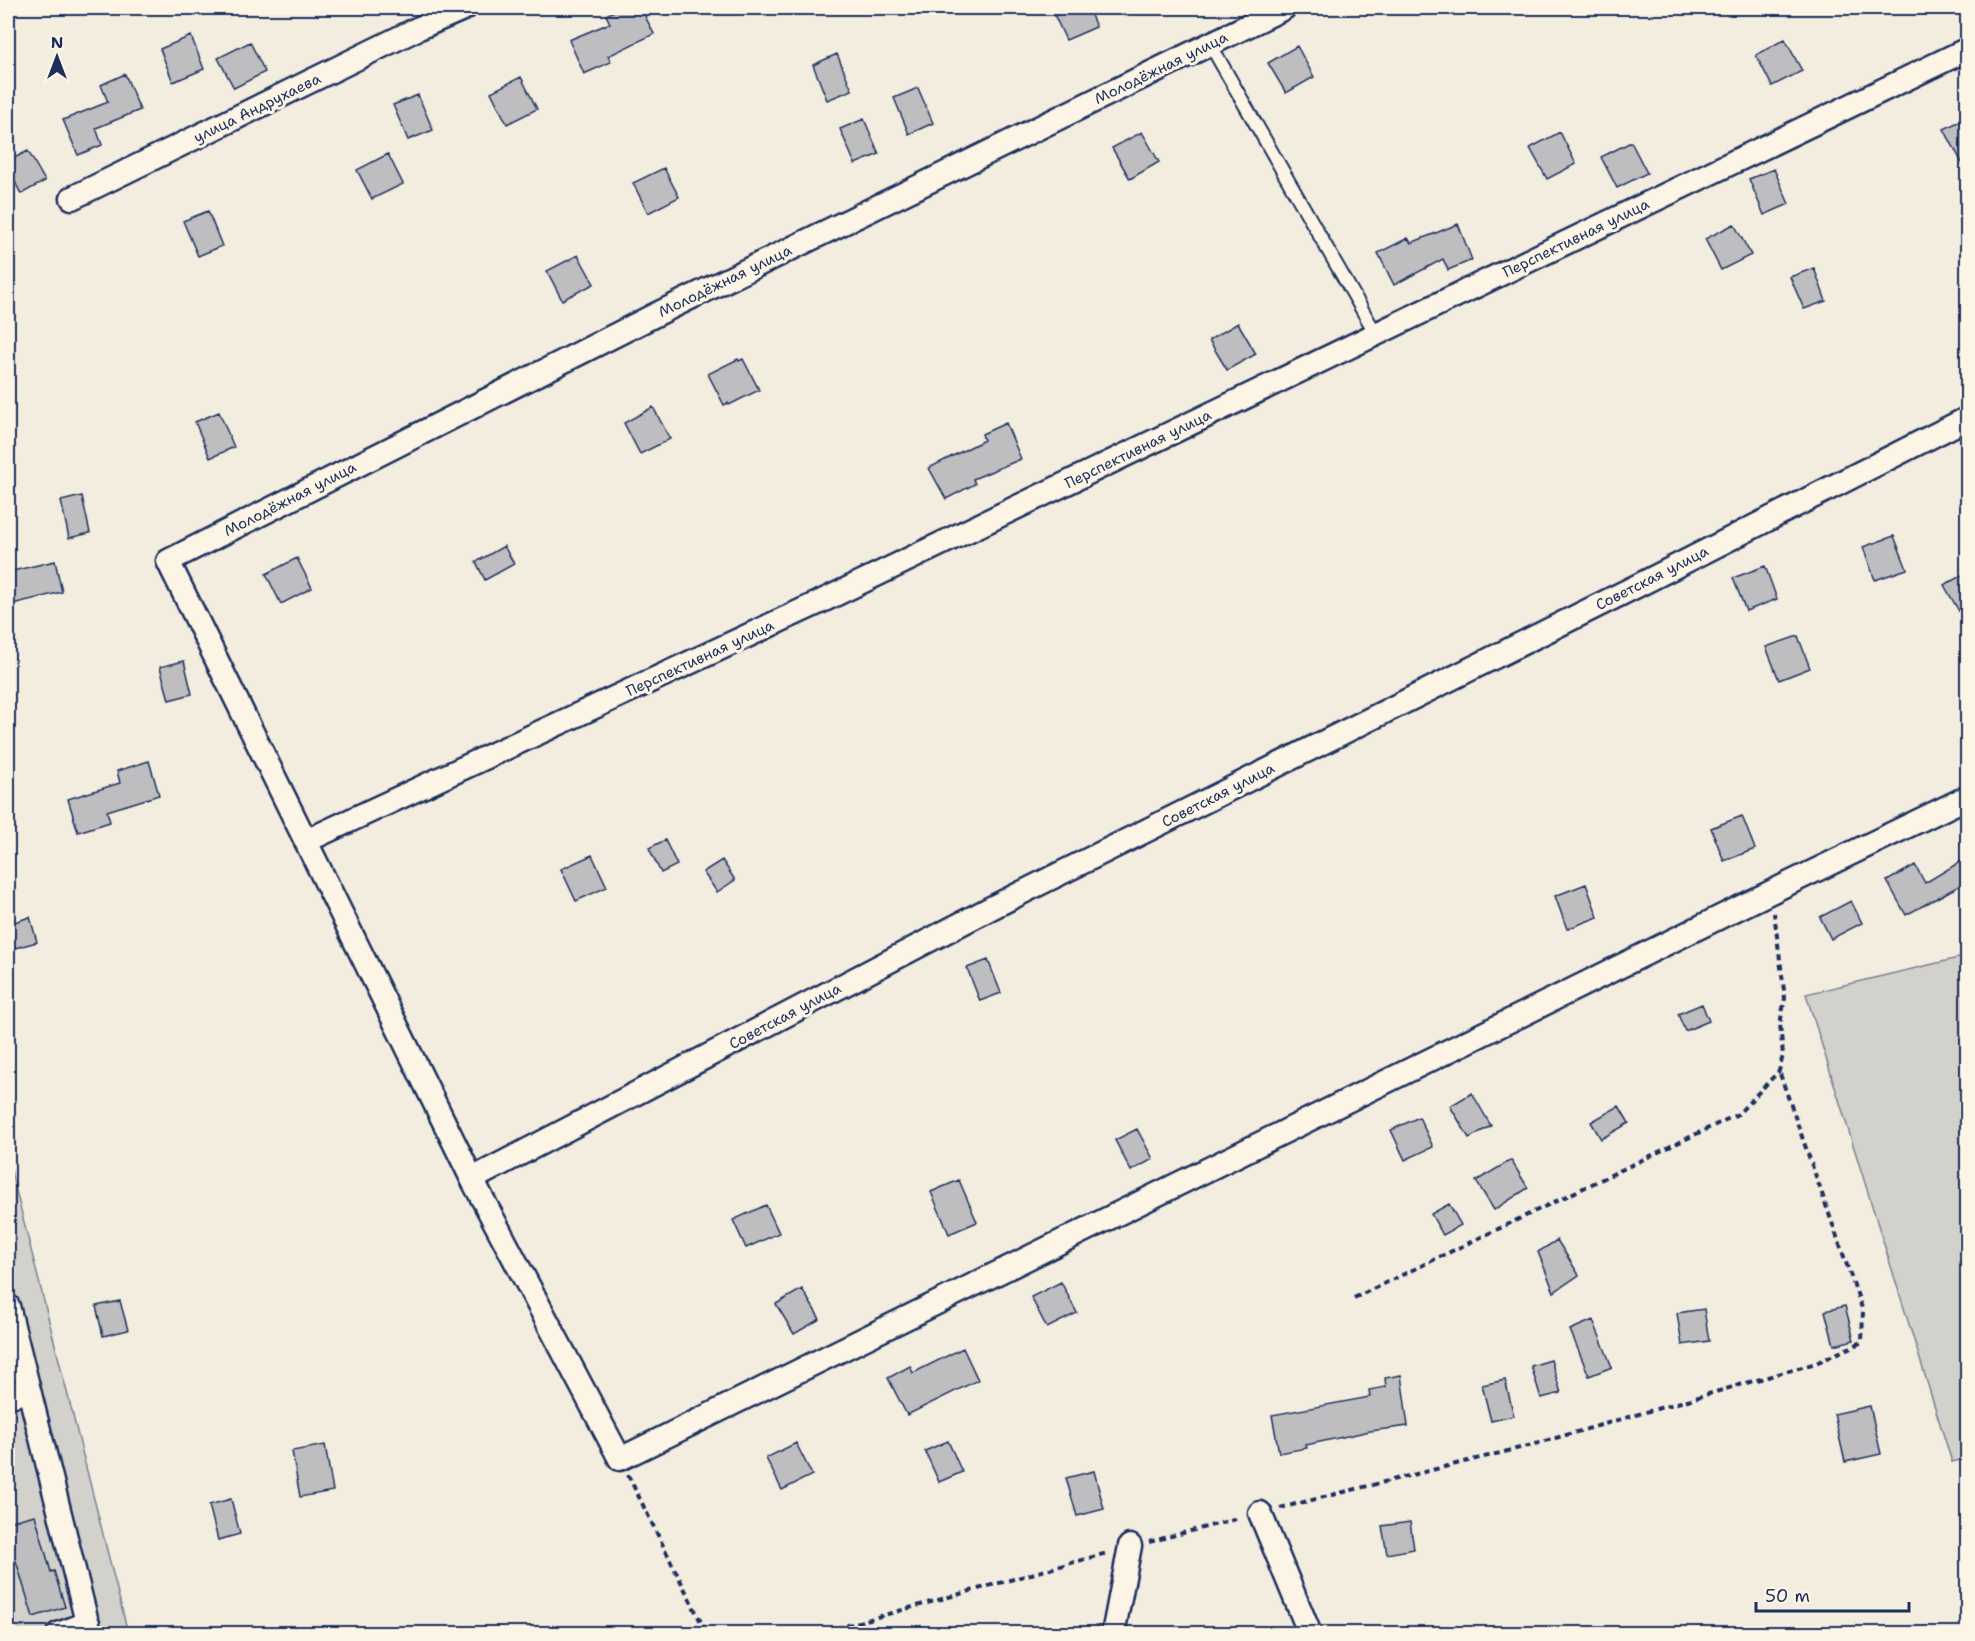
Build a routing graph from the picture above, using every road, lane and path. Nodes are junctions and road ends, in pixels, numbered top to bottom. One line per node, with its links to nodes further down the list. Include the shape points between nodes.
1 (465, 8): 3 (street, улица Андрухаева)
2 (1284, 8): 4 (street, Молодёжная улица)
3 (440, 13): 6 (street, улица Андрухаева, via 419,28)
4 (1210, 44): 7 (lane); 10 (street, Молодёжная улица, via 657,314 168,561)
5 (1968, 49): 7 (street, Перспективная улица)
6 (72, 198)
7 (1376, 334): 10 (street, Перспективная улица, via 820,602)
8 (1968, 418): 13 (street, Советская улица, via 993,907)
9 (1968, 797): 11 (street)
10 (306, 841): 13 (street)
11 (1771, 892): 12 (path, via 1785,998); 17 (street)
12 (1779, 1071): 14 (path, via 1738,1114); 18 (path, via 1863,1311 1862,1342 1816,1363 1528,1446)
13 (472, 1179): 17 (street)
14 (1354, 1298)
15 (8, 1306): 16 (street)
16 (18, 1393): 20 (street)
17 (620, 1459): 22 (path)
18 (1260, 1513): 19 (path); 25 (street)
19 (1130, 1546): 23 (path); 24 (street)
20 (89, 1628): 21 (street)
21 (58, 1634)
22 (707, 1634)
23 (816, 1634)
24 (1113, 1634)
25 (1310, 1634)

